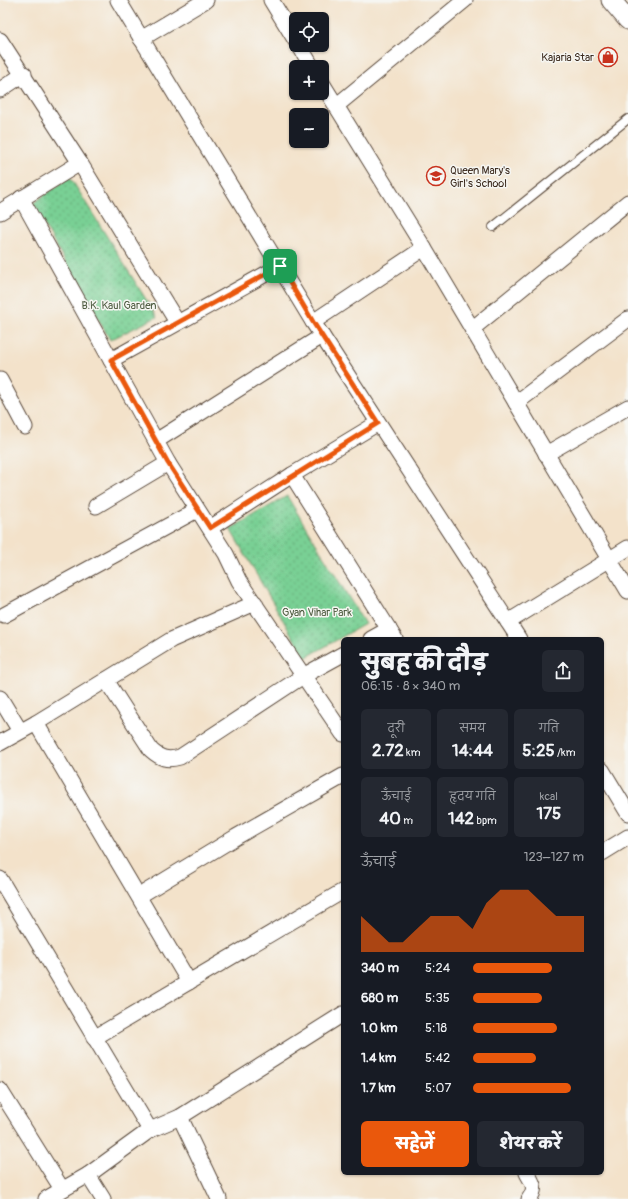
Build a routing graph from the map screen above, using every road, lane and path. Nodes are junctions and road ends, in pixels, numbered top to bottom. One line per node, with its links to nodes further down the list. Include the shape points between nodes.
1 (118, 0): 8 (street)
2 (206, 0): 8 (street)
3 (271, 0): 7 (street)
4 (465, 0): 13 (street)
5 (611, 0): 6 (street)
6 (628, 20)
7 (289, 30)
8 (141, 39): 21 (street)
9 (0, 40): 10 (street)
10 (24, 74): 11 (street); 15 (street)
11 (0, 90)
12 (329, 94): 13 (street)
13 (336, 106): 20 (street)
14 (628, 119): 19 (lane)
15 (80, 163): 16 (street); 23 (street)
16 (22, 198): 18 (street); 27 (street)
17 (628, 202): 25 (street)
18 (0, 212)
19 (493, 227)
20 (424, 248): 24 (street); 25 (street)
21 (280, 266): 23 (street); 24 (street)
22 (628, 319): 29 (street)
23 (177, 322): 27 (street)
24 (313, 322): 26 (street)
25 (472, 329): 29 (street)
26 (322, 336): 31 (street); 33 (street)
27 (111, 360): 33 (street)
28 (0, 380): 32 (street)
29 (516, 403): 34 (street)
30 (628, 407): 34 (street)
31 (378, 423): 36 (street); 45 (street)
32 (25, 428)
33 (156, 442): 35 (street)
34 (546, 454): 41 (street)
35 (168, 463): 37 (street); 38 (street)
36 (292, 476): 39 (street); 46 (street)
37 (96, 506)
38 (197, 510): 39 (street); 44 (street)
39 (210, 528): 43 (street, via 239,581)
40 (628, 548): 41 (street)
41 (608, 559): 42 (street); 45 (street)
42 (628, 591)
43 (255, 603): 50 (street); 51 (street, via 171,640)
44 (4, 615)
45 (508, 622): 48 (street)
46 (392, 634): 47 (street)
47 (379, 637)
48 (518, 637)
49 (341, 655): 50 (street)
50 (303, 676): 51 (street, via 180,757 170,760 159,757 151,750); 55 (street)
51 (106, 680): 53 (street)
52 (0, 698): 54 (street)
53 (36, 723): 54 (street); 64 (street)
54 (20, 731): 56 (street)
55 (341, 731)
56 (0, 743)
57 (604, 773): 59 (street)
58 (341, 777): 64 (street)
59 (628, 813)
60 (628, 837): 61 (street)
61 (604, 852)
62 (0, 880): 67 (street)
63 (341, 892): 65 (street)
64 (139, 896): 65 (street)
65 (189, 982): 67 (street)
66 (341, 1015): 69 (street)
67 (94, 1038): 70 (street)
68 (0, 1090): 73 (street)
69 (180, 1117): 70 (street); 76 (street)
70 (150, 1130): 71 (street)
71 (88, 1175): 73 (street); 75 (street)
72 (528, 1175): 77 (street, via 534,1186)
73 (62, 1189): 74 (street)
74 (46, 1199)
75 (103, 1199)
76 (219, 1199)
77 (529, 1199)

